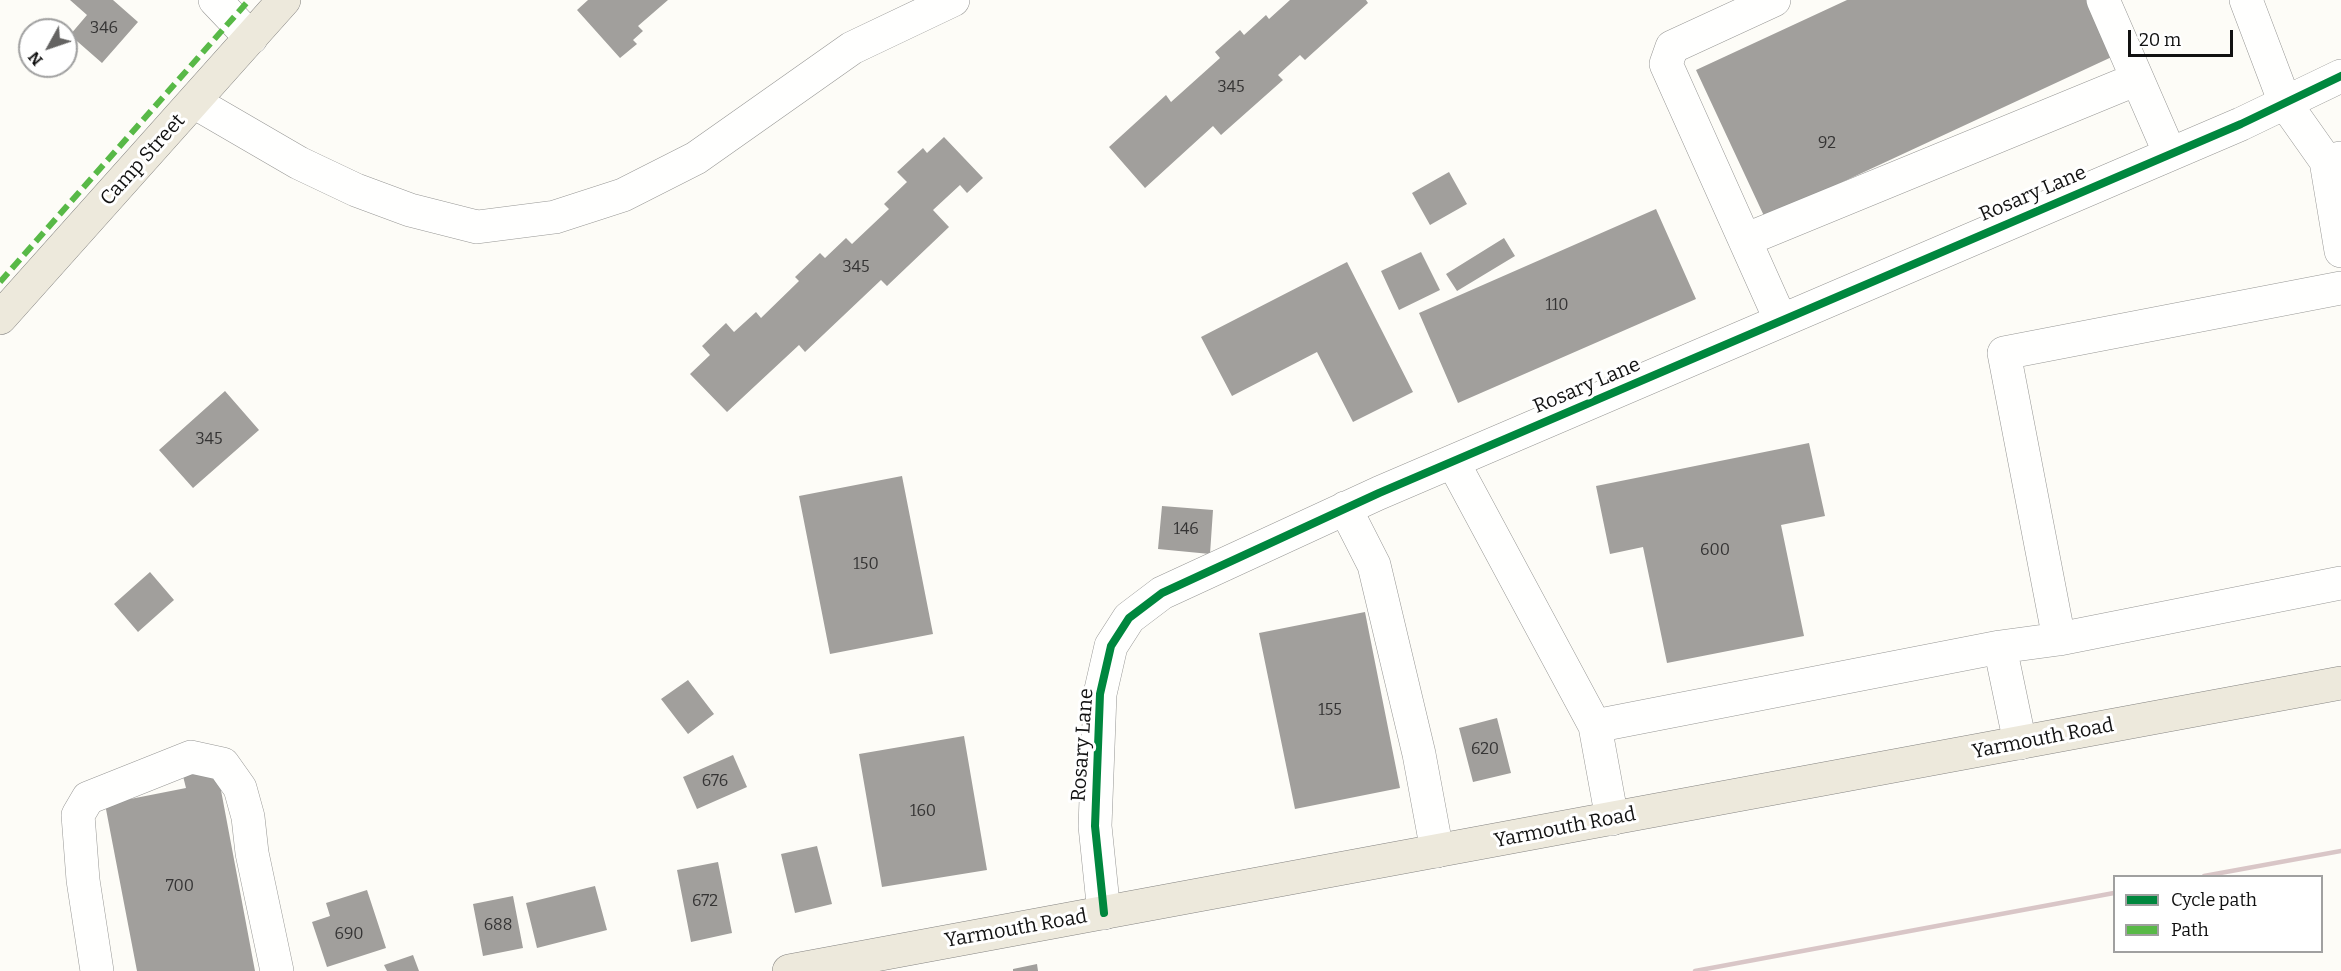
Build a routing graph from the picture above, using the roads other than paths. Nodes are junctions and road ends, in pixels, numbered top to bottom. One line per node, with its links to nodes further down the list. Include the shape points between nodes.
1 (214, 0): 7 (street)
2 (284, 0): 7 (main road, Camp Street)
3 (953, 0): 10 (street, via 852,48 696,158 623,195 555,217 477,227 410,210 299,163)
4 (1774, 0): 14 (street, via 1672,47 1666,64)
5 (2103, 0): 9 (street)
6 (2246, 0): 11 (street)
7 (251, 38): 10 (main road, Camp Street)
8 (2341, 76): 11 (street, Rosary Lane)
9 (2137, 79): 12 (street); 14 (street)
10 (194, 102): 17 (main road, Camp Street)
11 (2286, 103): 12 (street, Rosary Lane); 13 (street)
12 (2170, 154): 18 (street, Rosary Lane)
13 (2333, 160): 15 (street)
14 (1744, 240): 18 (street)
15 (2341, 251)
16 (2341, 288): 22 (street, via 2004,354)
17 (0, 318)
18 (1781, 321): 19 (street, Rosary Lane)
19 (1453, 462): 20 (street, Rosary Lane); 25 (street)
20 (1345, 508): 28 (street, via 1374,565 1419,754); 29 (street, Rosary Lane, via 1162,593 1130,618 1111,646 1100,694 1095,826)
21 (2341, 583): 22 (street)
22 (2060, 639): 23 (street)
23 (2000, 647): 25 (street); 26 (street)
24 (2341, 683): 26 (main road, Yarmouth Road)
25 (1595, 726): 27 (street)
26 (2020, 743): 27 (main road, Yarmouth Road)
27 (1612, 819): 28 (main road, Yarmouth Road)
28 (1437, 851): 29 (main road, Yarmouth Road)
29 (1104, 913): 32 (main road, Yarmouth Road)
30 (97, 971): 31 (street, via 78,815 88,798 191,757 223,764 240,788)
31 (277, 971)
32 (789, 971)

